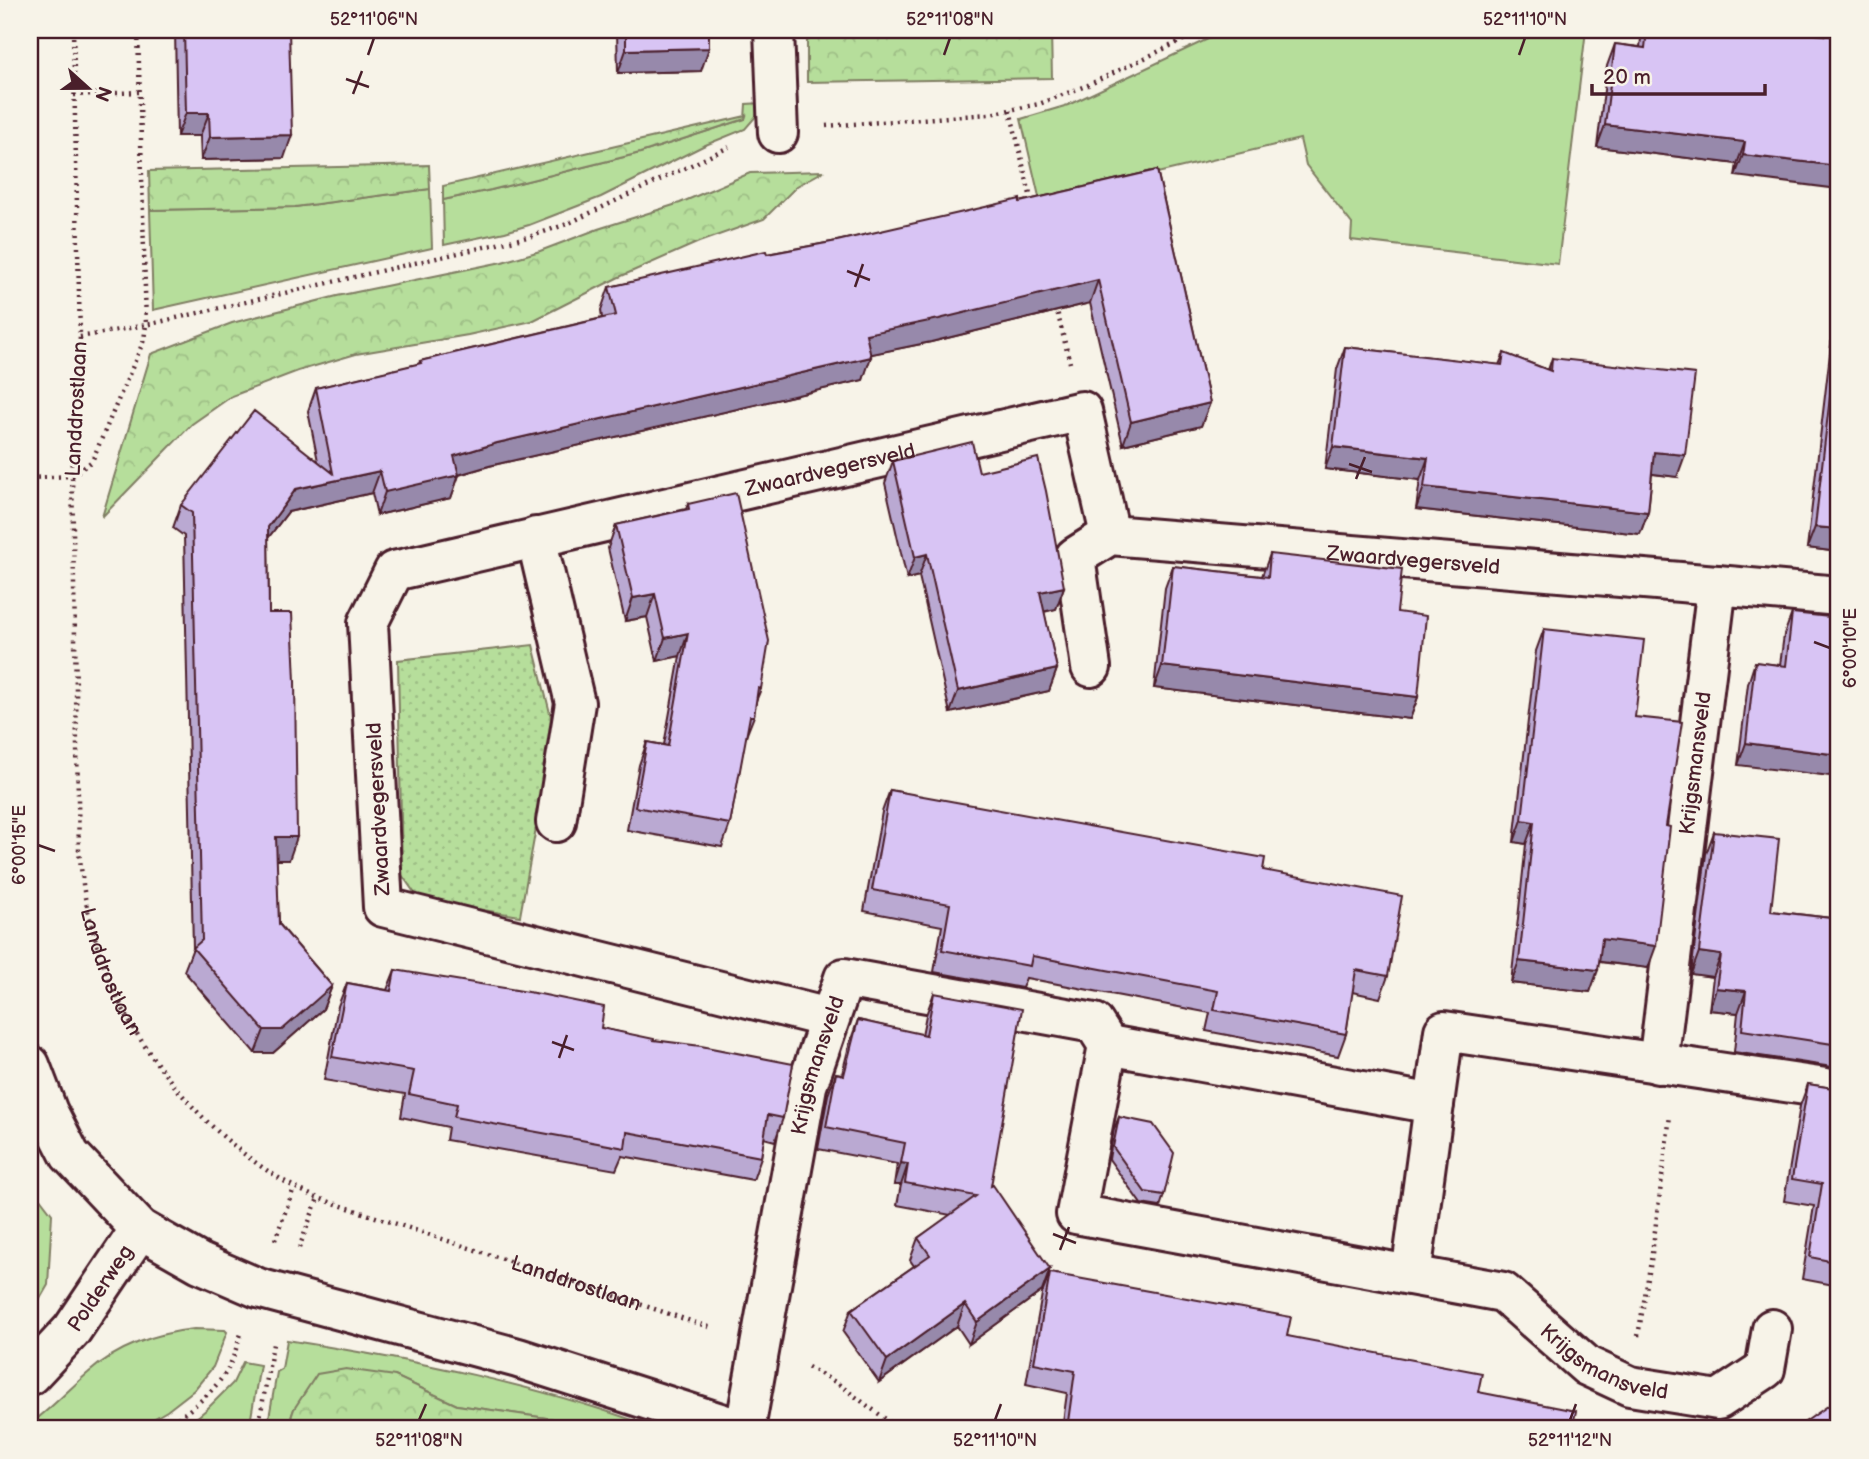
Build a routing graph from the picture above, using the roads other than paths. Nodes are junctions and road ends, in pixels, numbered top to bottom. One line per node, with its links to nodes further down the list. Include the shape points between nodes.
1 (775, 30): 2 (street)
2 (778, 133)
3 (1110, 536): 4 (street, Zwaardvegersveld, via 1082,411); 5 (street, Zwaardvegersveld); 7 (street, via 1075,557)
4 (536, 537): 8 (street, via 575,703); 9 (street, Zwaardvegersveld, via 394,571 368,623 383,907)
5 (1717, 585): 6 (street); 11 (street, Krijgsmansveld)
6 (1839, 596)
7 (1091, 667)
8 (556, 822)
9 (829, 1018): 10 (street, Krijgsmansveld, via 844,978 1094,1023); 20 (street, Krijgsmansveld, via 807,1086)
10 (1108, 1045): 14 (street); 16 (street, Krijgsmansveld, via 1076,1214)
11 (1658, 1063): 13 (street); 14 (street, via 1444,1031)
12 (30, 1065): 15 (street, via 70,1155)
13 (1839, 1090)
14 (1434, 1104): 16 (street)
15 (140, 1229): 18 (street, Polderweg, via 72,1330); 19 (street, via 200,1263 258,1288 518,1358)
16 (1411, 1275): 17 (street, Krijgsmansveld, via 1503,1292 1587,1366 1630,1386 1718,1400 1765,1369)
17 (1772, 1329)
18 (30, 1375)
19 (739, 1429)
20 (745, 1429)

